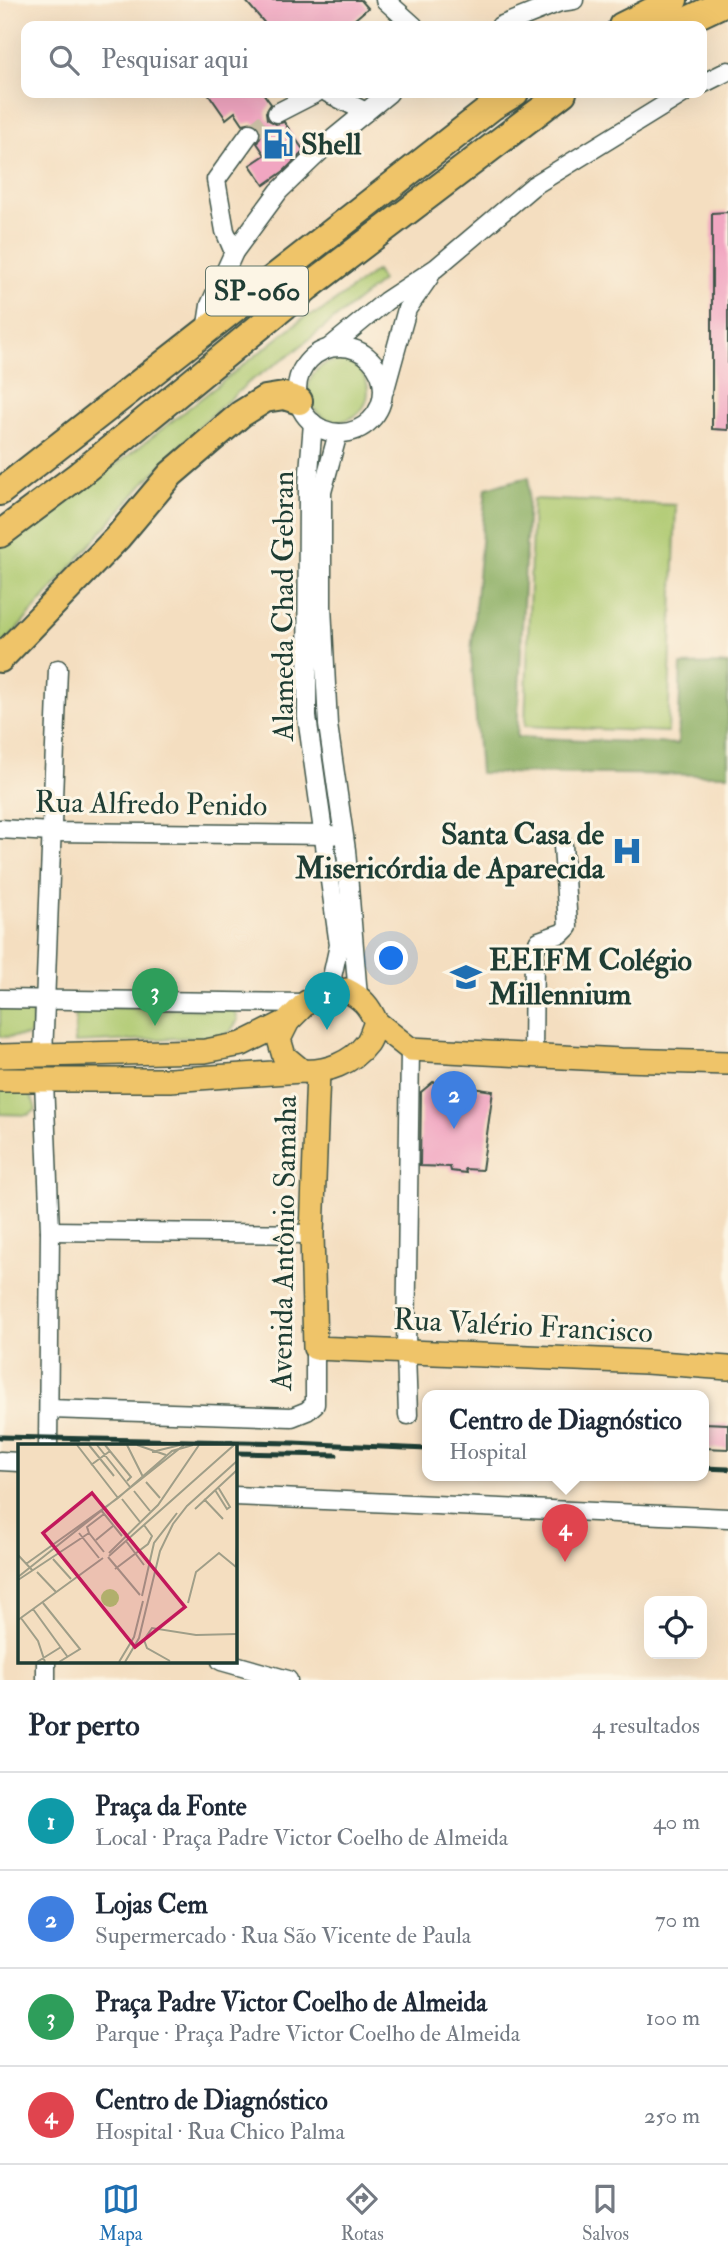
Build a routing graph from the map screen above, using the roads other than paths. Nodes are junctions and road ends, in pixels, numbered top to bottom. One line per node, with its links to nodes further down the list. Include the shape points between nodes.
1 (385, 0): 5 (street)
2 (575, 0): 6 (street)
3 (674, 0): 7 (highway)
4 (728, 1): 8 (highway)
5 (408, 21)
6 (512, 21)
7 (632, 21)
8 (686, 21)
9 (728, 71): 10 (street)
10 (707, 82)
11 (306, 98): 18 (street)
12 (338, 98): 17 (street)
13 (383, 98): 17 (street)
14 (507, 98): 22 (highway, SP-060)
15 (556, 98): 29 (highway, SP-060, via 308,287)
16 (676, 98): 21 (street, via 533,186)
17 (366, 112): 20 (street, via 279,191)
18 (277, 113)
19 (250, 133): 20 (street, via 216,180)
20 (234, 252): 22 (street, via 210,305)
21 (436, 268): 23 (street, via 386,301); 24 (street, via 407,309)
22 (206, 331): 28 (highway, SP-060)
23 (329, 348): 24 (street, via 343,346 368,356 383,379); 25 (street, via 317,353 300,374)
24 (384, 393): 27 (street, via 374,418 352,432)
25 (299, 401): 26 (street); 31 (highway, via 284,396 265,399 171,474 118,537)
26 (313, 423): 27 (street); 30 (street, Alameda Chad Gebran, via 308,484)
27 (338, 433): 30 (street, Alameda Chad Gebran, via 322,492)
28 (0, 492)
29 (0, 534)
30 (315, 582): 33 (street, Alameda Chad Gebran); 34 (street, Alameda Chad Gebran, via 307,716)
31 (0, 659)
32 (58, 669): 36 (street)
33 (332, 750): 34 (street); 38 (street, Alameda Chad Gebran)
34 (312, 754): 37 (street, Alameda Chad Gebran)
35 (0, 829): 36 (street, Rua Alfredo Penido)
36 (51, 832): 37 (street, Rua Alfredo Penido); 41 (street)
37 (323, 835): 38 (street, Rua Alfredo Penido); 43 (street, Alameda Chad Gebran, via 339,945)
38 (344, 835): 40 (street, Alameda Chad Gebran)
39 (563, 845): 49 (street, via 568,927 539,941 534,951)
40 (358, 996): 43 (main road, via 345,990); 45 (main road)
41 (46, 998): 42 (street); 43 (street); 48 (street)
42 (0, 999)
43 (318, 999): 44 (main road)
44 (288, 1021): 48 (main road, via 242,1044 205,1051); 51 (main road, via 279,1038 284,1056)
45 (376, 1022): 46 (main road); 51 (main road, via 369,1041 351,1059)
46 (410, 1049): 49 (main road); 57 (street)
47 (0, 1056): 48 (main road)
48 (43, 1056): 53 (main road)
49 (533, 1056): 50 (main road)
50 (728, 1063)
51 (310, 1072): 53 (main road); 55 (main road, Avenida Antônio Samaha)
52 (0, 1080): 53 (main road)
53 (44, 1081): 54 (street)
54 (50, 1231): 55 (street); 59 (street)
55 (312, 1234): 56 (main road, Avenida Antônio Samaha)
56 (315, 1348): 57 (main road, Rua Valério Francisco); 59 (street, Avenida Antônio Samaha, via 315,1404 292,1417)
57 (406, 1352): 58 (main road, Rua Valério Francisco); 60 (street)
58 (728, 1368)
59 (48, 1409): 61 (street)
60 (408, 1415)
61 (48, 1444)
62 (0, 1461): 63 (street)
63 (18, 1462)
64 (236, 1496): 65 (street)
65 (728, 1518)
66 (46, 1662): 68 (street)
67 (224, 1662): 69 (street)
68 (46, 1680)
69 (288, 1680)

